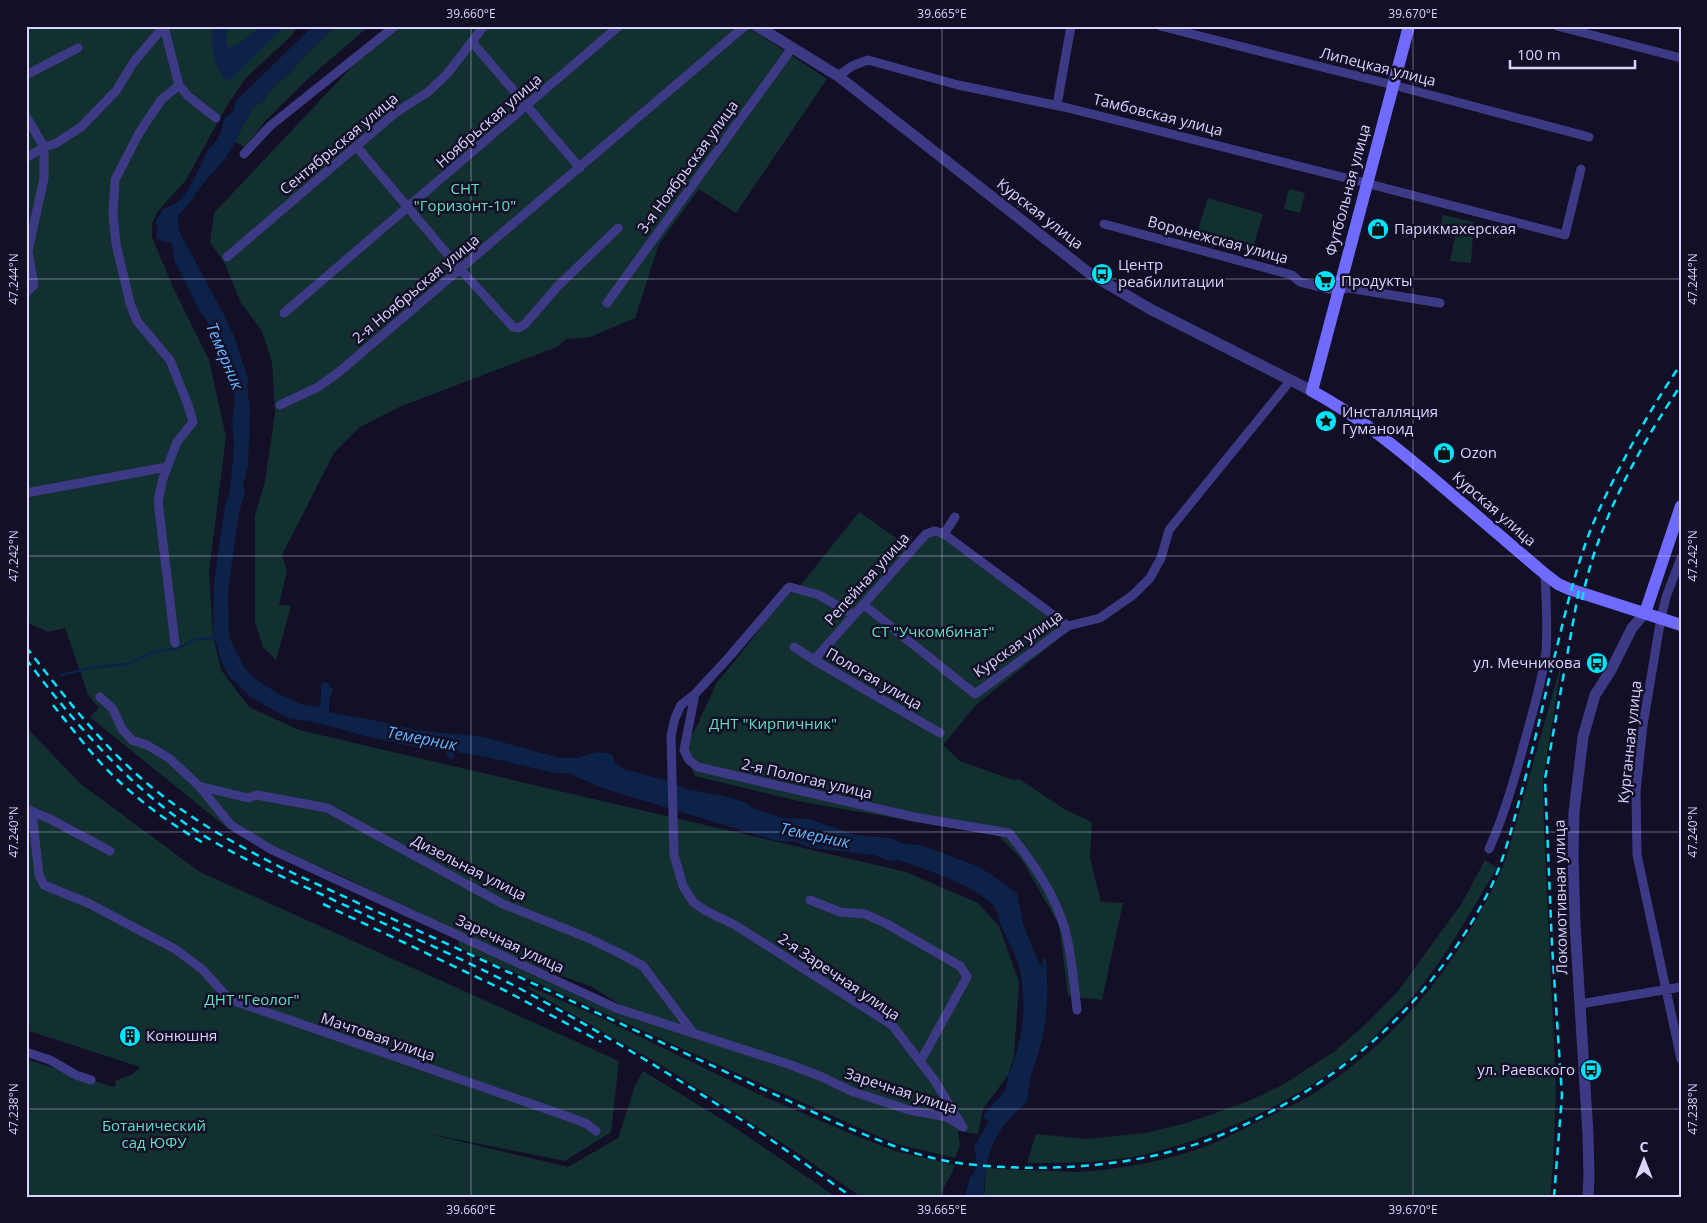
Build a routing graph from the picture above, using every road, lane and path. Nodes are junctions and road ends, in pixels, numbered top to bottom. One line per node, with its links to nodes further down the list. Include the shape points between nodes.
1 (164, 26): 17 (street); 25 (street, via 133,63 116,91 81,127 55,144)
2 (395, 26): 26 (street, via 270,126)
3 (484, 26): 11 (street, Сентябрьская улица)
4 (619, 26): 20 (street, Ноябрьская улица)
5 (745, 26): 28 (street, 2-я Ноябрьская улица)
6 (757, 26): 13 (street)
7 (1071, 26): 19 (street)
8 (1160, 26): 18 (street, Липецкая улица)
9 (1409, 26): 18 (main road, Футбольная улица)
10 (1557, 26): 14 (street)
11 (472, 42): 20 (street); 24 (street, Сентябрьская улица, via 428,92 395,113)
12 (78, 48): 15 (street)
13 (792, 48): 16 (street); 38 (street, 3-я Ноябрьская улица)
14 (1681, 58)
15 (26, 75)
16 (838, 76): 19 (street, Тамбовская улица, via 868,60 958,85); 41 (street, Курская улица, via 1089,273 1150,309)
17 (179, 85): 22 (street); 44 (street, via 161,100 139,133 115,180 116,244 130,303 137,320 170,360 192,422 177,442)
18 (1393, 85): 23 (street, Липецкая улица); 30 (main road, Футбольная улица)
19 (1057, 105): 30 (street, Тамбовская улица)
20 (527, 106): 28 (street); 31 (street, Ноябрьская улица)
21 (26, 116): 25 (street)
22 (216, 118)
23 (1589, 137)
24 (356, 146): 31 (street); 34 (street, Сентябрьская улица)
25 (44, 147): 27 (street); 37 (street, via 44,178 28,251 34,285)
26 (244, 154)
27 (26, 158)
28 (580, 168): 35 (street, 2-я Ноябрьская улица)
29 (1581, 169): 30 (street, Тамбовская улица, via 1565,235)
30 (1367, 183): 36 (main road, Футбольная улица)
31 (409, 208): 35 (street); 40 (street, Ноябрьская улица)
32 (1104, 224): 36 (street, Воронежская улица, via 1292,275 1300,282)
33 (618, 228): 35 (street, via 518,328 513,327)
34 (227, 257)
35 (460, 269): 43 (street, 2-я Ноябрьская улица, via 318,388)
36 (1338, 291): 39 (street, Воронежская улица, via 1348,288); 42 (main road, Футбольная улица)
37 (26, 292)
38 (607, 303)
39 (1440, 303)
40 (284, 314)
41 (1290, 381): 42 (street, Курская улица); 56 (street, Курская улица, via 1169,530 1161,558 1150,578 1133,595 1100,618)
42 (1312, 391): 50 (main road, Курская улица, via 1340,406 1397,449)
43 (280, 405)
44 (167, 467): 45 (street); 57 (street, via 158,501)
45 (26, 494)
46 (1681, 506): 52 (main road)
47 (955, 517): 48 (street)
48 (944, 534): 51 (street, Репейная улица, via 935,531 926,534); 56 (street)
49 (1681, 558): 54 (street, Курганная улица)
50 (1545, 574): 52 (main road, Курская улица, via 1558,584 1578,592); 65 (street, via 1546,652 1517,768)
51 (864, 605): 53 (street, Репейная улица); 56 (street, Курская улица, via 975,694)
52 (1645, 613): 54 (main road, Курская улица); 70 (street, Локомотивная улица, via 1632,628 1595,695 1583,737 1574,812 1573,856)
53 (854, 615): 59 (street, Репейная улица); 60 (street, via 819,595 790,587)
54 (1660, 618): 55 (main road, Курская улица); 69 (street, Курганная улица, via 1643,725 1636,800 1637,855)
55 (1681, 625)
56 (1068, 626)
57 (175, 644)
58 (794, 647): 59 (street, Пологая улица)
59 (814, 660): 62 (street, Пологая улица)
60 (695, 694): 71 (street, 2-я Пологая улица, via 684,750 698,767 914,818 1009,833 1052,895 1066,932); 75 (street, 2-я Заречная улица, via 681,705 671,736 674,855 683,886 693,902 706,911 735,925 892,1025)
61 (100, 697): 63 (street, Заречная улица, via 113,709 122,729 132,740 169,758)
62 (940, 733)
63 (199, 786): 72 (street, Заречная улица, via 231,825 272,850 616,1008); 72 (street, Дизельная улица, via 248,798 257,795 327,808 503,904 586,936 643,966)
64 (29, 810): 66 (street); 78 (street, Мачтовая улица, via 39,875 44,885 88,903 175,949 202,969 229,999 572,1118)
65 (1490, 849)
66 (110, 851)
67 (810, 900): 75 (street, via 840,912 865,914 960,966 967,977)
68 (1681, 987): 69 (street)
69 (1667, 990): 70 (street); 74 (street, Курганная улица)
70 (1580, 1004): 79 (street, Локомотивная улица)
71 (1077, 1010)
72 (694, 1034): 77 (street, Заречная улица, via 791,1065 851,1092 947,1118)
73 (26, 1052): 76 (street)
74 (1681, 1059)
75 (920, 1062): 77 (street, 2-я Заречная улица)
76 (91, 1080)
77 (963, 1127)
78 (596, 1131)
79 (1588, 1197)

